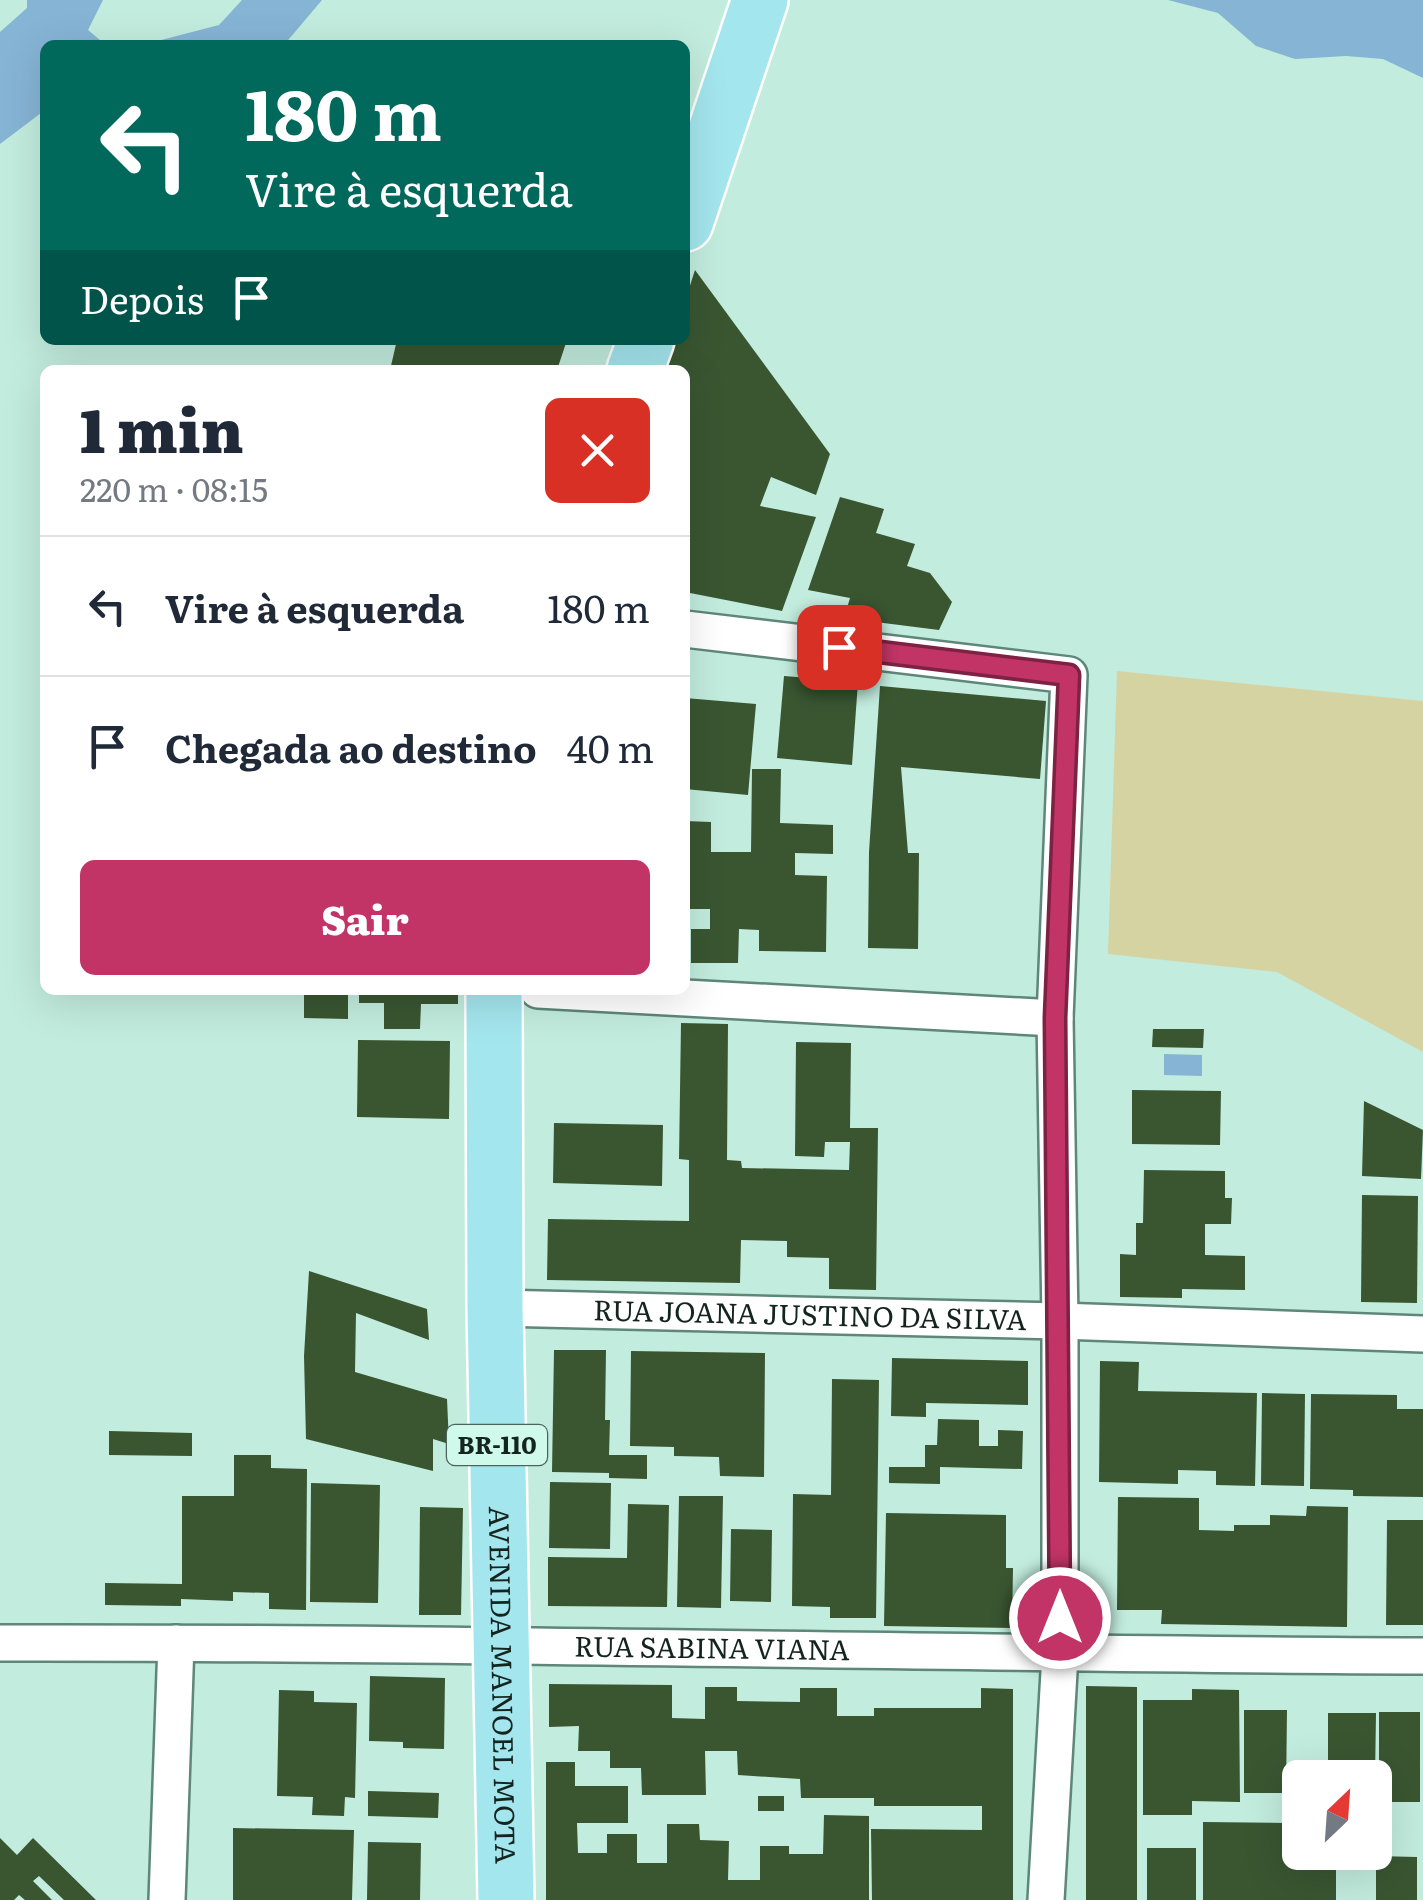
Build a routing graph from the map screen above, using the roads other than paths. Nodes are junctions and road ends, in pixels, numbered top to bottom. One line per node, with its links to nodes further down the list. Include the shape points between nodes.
1 (760, 0): 2 (main road)
2 (690, 208)
3 (690, 629): 6 (street, via 1069,675)
4 (494, 995): 7 (main road, AVENIDA MANOEL MOTA / BR-110)
5 (630, 995): 6 (street)
6 (1055, 1018): 8 (street)
7 (494, 1308): 8 (street, RUA JOANA JUSTINO DA SILVA); 12 (main road, AVENIDA MANOEL MOTA / BR-110)
8 (1060, 1321): 9 (street, RUA JOANA JUSTINO DA SILVA); 13 (street)
9 (1423, 1334)
10 (0, 1643): 11 (street, RUA SABINA VIANA)
11 (176, 1643): 12 (street, RUA SABINA VIANA); 15 (street)
12 (502, 1645): 13 (street, RUA SABINA VIANA); 16 (main road, AVENIDA MANOEL MOTA / BR-110)
13 (1060, 1654): 14 (street, RUA SABINA VIANA); 17 (street)
14 (1423, 1656)
15 (167, 1900)
16 (506, 1900)
17 (1046, 1900)

